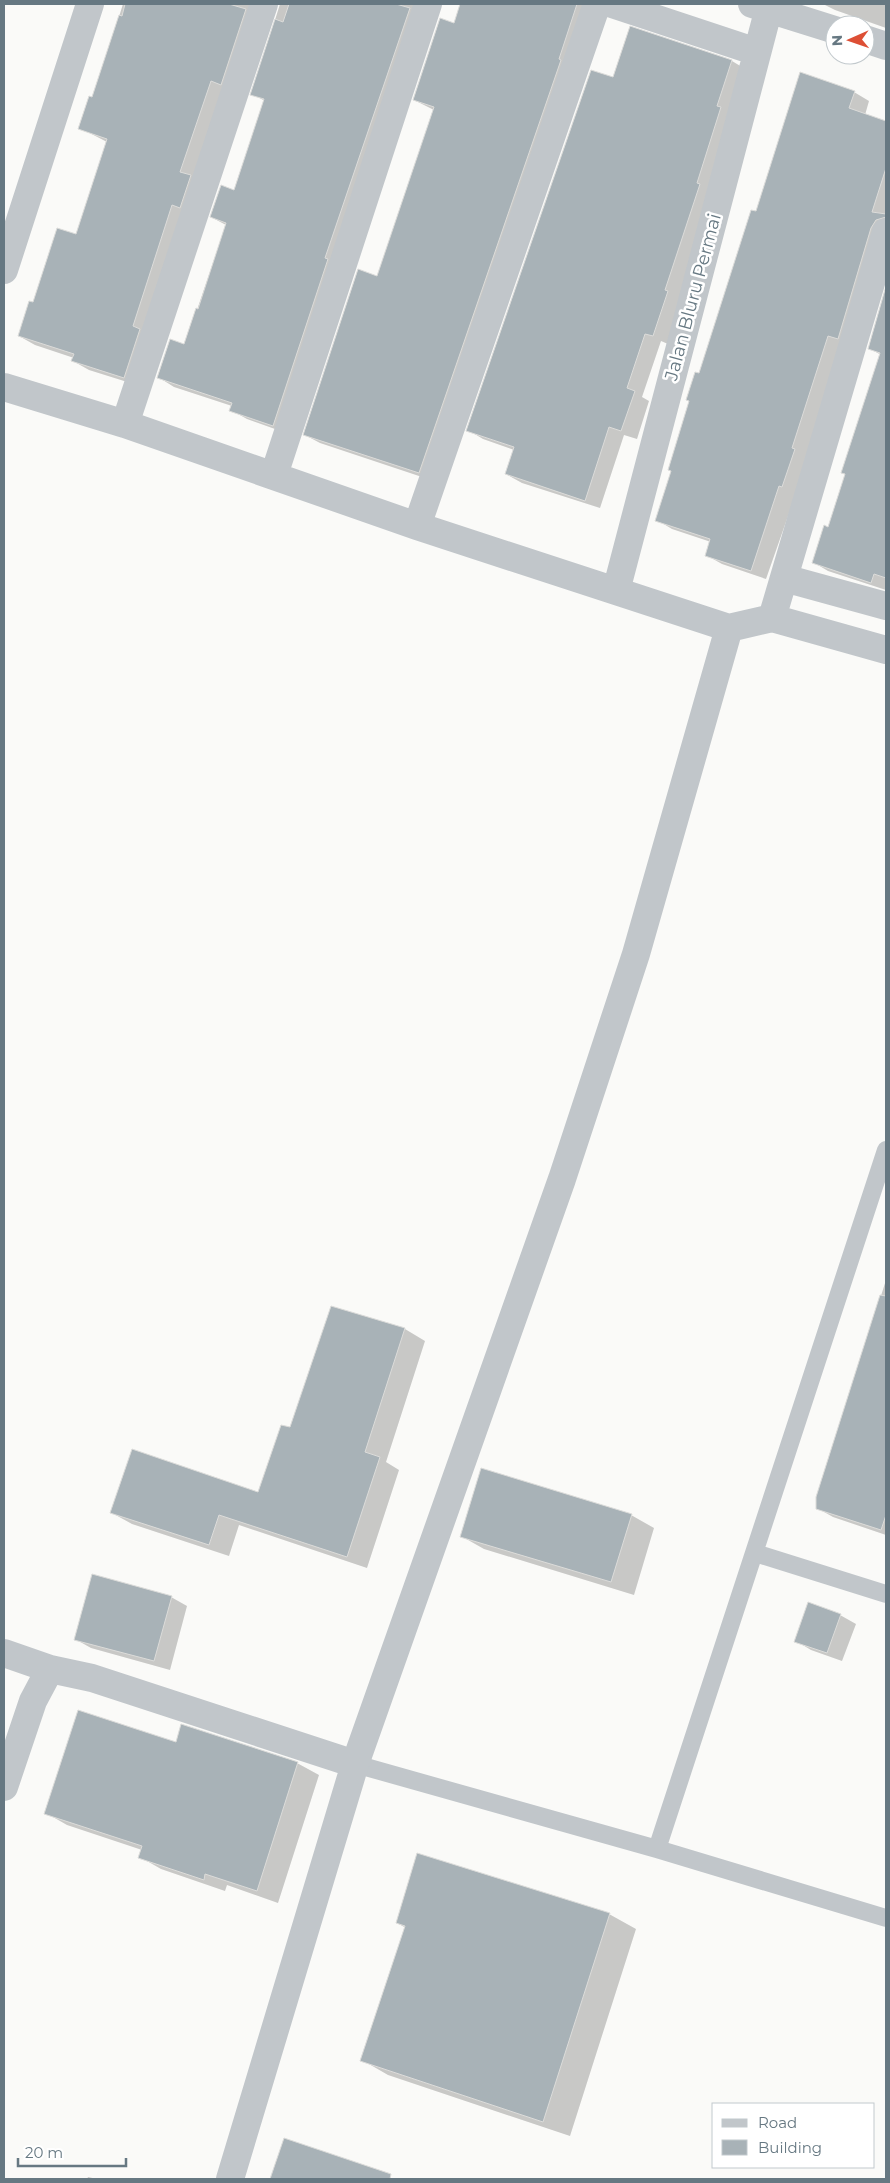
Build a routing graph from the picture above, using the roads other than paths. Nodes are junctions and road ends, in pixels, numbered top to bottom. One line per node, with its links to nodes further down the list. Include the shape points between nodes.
1 (90, 4): 10 (street)
2 (264, 4): 12 (street)
3 (428, 4): 13 (street)
4 (597, 4): 14 (street)
5 (612, 4): 8 (street)
6 (764, 5): 7 (street); 8 (street, Jalan Bluru Permai)
7 (825, 26)
8 (757, 52): 16 (street, Jalan Bluru Permai)
9 (886, 232): 15 (street)
10 (4, 270)
11 (4, 387): 12 (street)
12 (126, 424): 13 (street)
13 (274, 475): 14 (street)
14 (417, 526): 16 (street)
15 (784, 578): 17 (street); 18 (street)
16 (616, 591): 19 (street)
17 (886, 606)
18 (772, 618): 19 (street); 20 (street)
19 (729, 628): 26 (street, via 636,954 562,1179)
20 (886, 650)
21 (886, 1150): 22 (lane)
22 (755, 1553): 23 (lane); 28 (lane)
23 (886, 1594)
24 (4, 1653): 25 (street)
25 (50, 1669): 26 (street, via 92,1678); 27 (street, via 33,1701)
26 (354, 1764): 28 (lane); 30 (street)
27 (4, 1787)
28 (657, 1849): 29 (lane)
29 (886, 1918)
30 (230, 2179)

